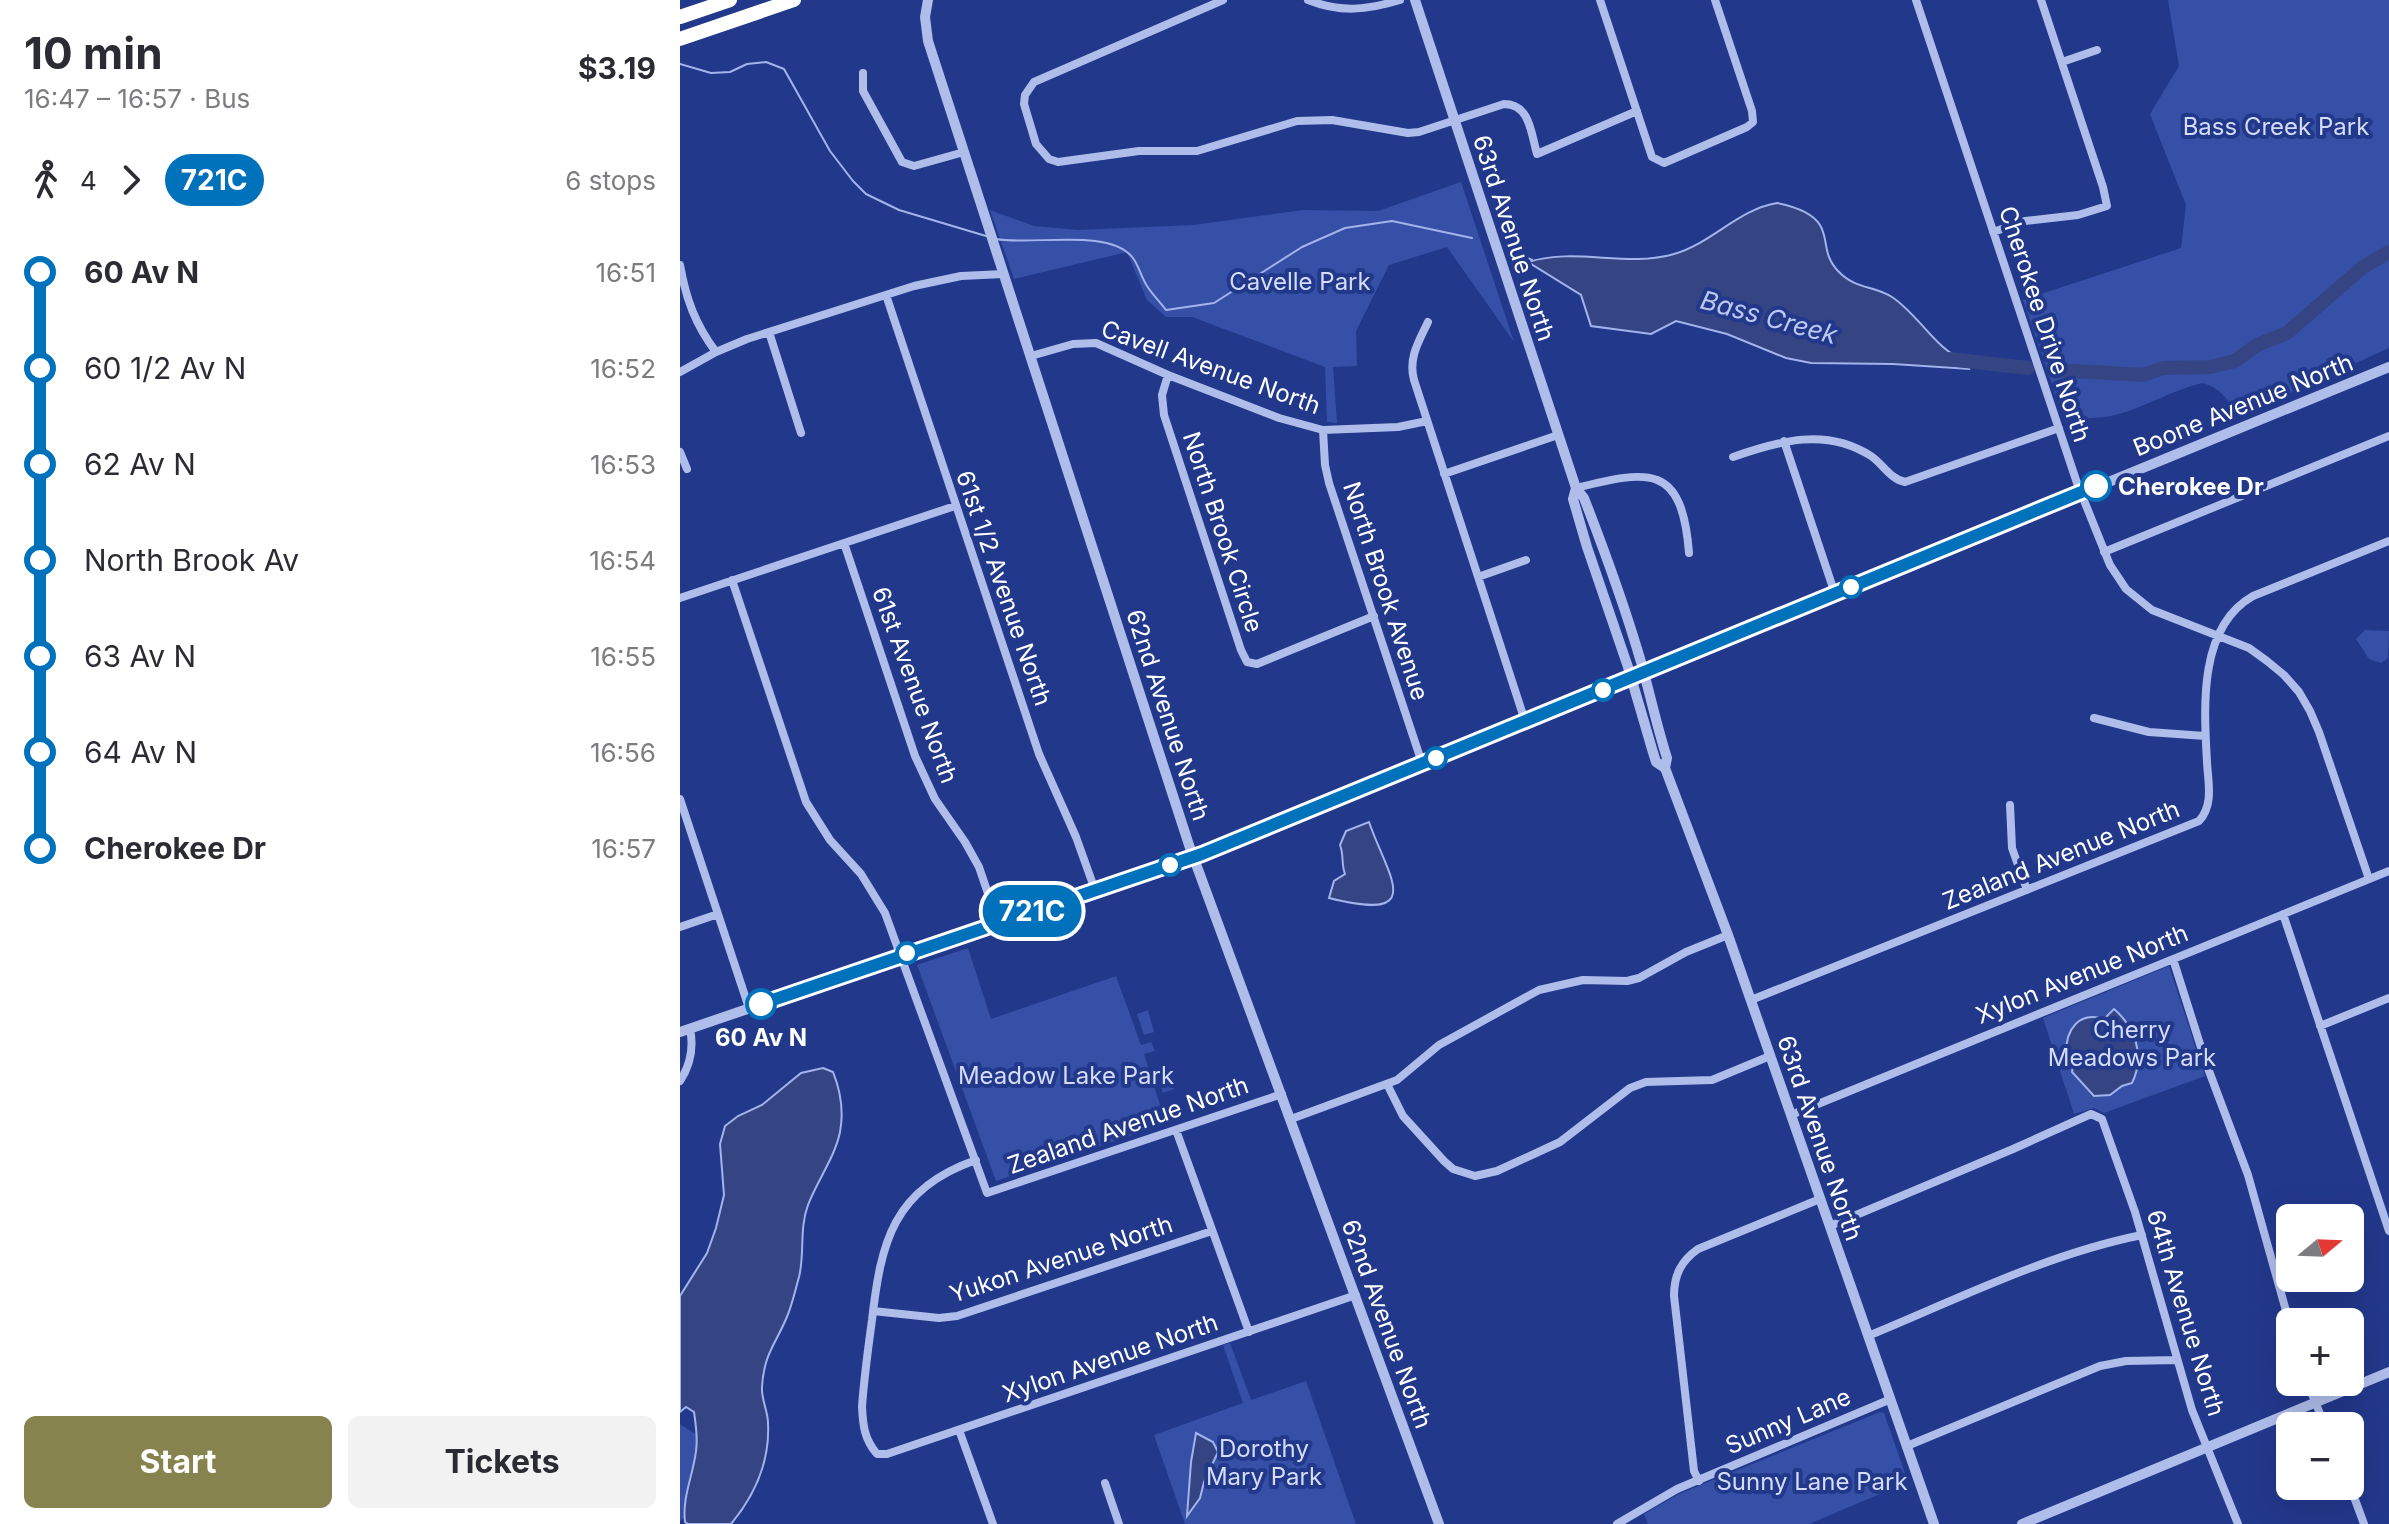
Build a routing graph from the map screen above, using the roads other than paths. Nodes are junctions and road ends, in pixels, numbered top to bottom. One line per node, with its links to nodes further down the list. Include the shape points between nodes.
1 (730, 0): 12 (highway)
2 (794, 0): 13 (highway)
3 (928, 0): 19 (street, 62nd Avenue North, via 928,41)
4 (1223, 0): 18 (street, via 1034,82 1024,104 1042,153 1058,162 1139,151 1197,151 1297,121 1332,120 1408,133)
5 (1308, 0): 6 (street, via 1351,10)
6 (1400, 0)
7 (1415, 0): 18 (street, 63rd Avenue North)
8 (1600, 0): 17 (street)
9 (1715, 0): 17 (street, via 1753,122 1664,163 1652,157)
10 (1916, 0): 20 (street, Cherokee Drive North)
11 (2041, 0): 15 (street)
12 (680, 17)
13 (680, 39)
14 (2097, 50): 15 (street)
15 (2062, 62): 20 (street, via 2107,206)
16 (863, 73): 19 (street, via 863,91 902,162 914,166)
17 (1637, 111): 18 (street, via 1537,154 1524,112 1513,104)
18 (1455, 120): 35 (street, 63rd Avenue North)
19 (964, 152): 22 (street, 62nd Avenue North)
20 (1993, 232): 32 (street, Cherokee Drive North)
21 (680, 265): 26 (street, via 697,325)
22 (1004, 274): 23 (street, via 937,279); 27 (street, 62nd Avenue North)
23 (886, 295): 25 (street); 44 (street, 61st 1/2 Avenue North)
24 (1428, 322): 31 (street, via 1411,363)
25 (769, 332): 26 (street); 34 (street)
26 (716, 352): 29 (street)
27 (1031, 356): 30 (street, Cavell Avenue North, via 1096,343); 66 (street, 62nd Avenue North)
28 (2389, 367): 43 (street, Boone Avenue North)
29 (680, 372)
30 (1168, 375): 33 (street, Cavell Avenue North); 54 (street, North Brook Circle, via 1164,415 1247,662 1257,664)
31 (1427, 421): 33 (street, Cavell Avenue North); 41 (street)
32 (2059, 428): 37 (street, via 1905,482 1863,452 1823,439); 43 (street, Cherokee Drive North)
33 (1323, 430): 54 (street, North Brook Avenue, via 1329,483)
34 (801, 433)
35 (1558, 435): 41 (street); 42 (street, 63rd Avenue North)
36 (2389, 436): 47 (street)
37 (1784, 441): 39 (street); 52 (street)
38 (680, 452): 40 (street)
39 (1733, 457)
40 (687, 469)
41 (1444, 474): 50 (street)
42 (1576, 488): 48 (street, via 1636,475 1661,482 1683,511); 56 (street, 63rd Avenue North, via 1599,538); 57 (street, 63rd Avenue North, via 1573,499)
43 (2081, 493): 47 (street, Cherokee Drive North); 52 (street, Boone Avenue North)
44 (955, 506): 46 (street); 69 (street, 61st 1/2 Avenue North, via 1039,754)
45 (2389, 541): 55 (street, Zealand Avenue North, via 2253,596 2235,608)
46 (844, 543): 51 (street); 73 (street, 61st Avenue North, via 915,756 935,799 979,867)
47 (2104, 552): 55 (street, Cherokee Drive North, via 2138,601 2167,618)
48 (1689, 553)
49 (1526, 560): 50 (street)
50 (1478, 577): 59 (street)
51 (732, 580): 53 (street); 76 (street, via 806,802 874,893)
52 (1835, 594): 56 (street, Boone Avenue North)
53 (680, 598)
54 (1374, 616): 61 (street, North Brook Avenue)
55 (2219, 636): 60 (street, Zealand Avenue North, via 2205,689); 68 (street, Cherokee Drive North, via 2249,648 2284,675 2310,711)
56 (1644, 672): 57 (street, Boone Avenue North); 62 (street, 63rd Avenue North, via 1667,758)
57 (1631, 679): 59 (street, Boone Avenue North); 62 (street, 63rd Avenue North, via 1656,762)
58 (2094, 718): 60 (street, via 2149,732)
59 (1525, 721): 61 (street, Boone Avenue North)
60 (2205, 736): 70 (street, Zealand Avenue North, via 2209,806 2199,821)
61 (1422, 763): 66 (street, Boone Avenue North)
62 (1665, 768): 75 (street, 63rd Avenue North)
63 (680, 799): 65 (street)
64 (2010, 805): 70 (street, via 2012,848)
65 (682, 812): 71 (street)
66 (1194, 857): 69 (street, Boone Avenue North); 86 (street, 62nd Avenue North)
67 (2389, 871): 68 (street, Xylon Avenue North)
68 (2369, 879): 72 (street, Xylon Avenue North)
69 (1095, 890): 73 (street, Boone Avenue North)
70 (2027, 890): 79 (street, Zealand Avenue North)
71 (718, 914): 74 (street); 80 (street)
72 (2283, 914): 77 (street, Xylon Avenue North); 81 (street)
73 (998, 923): 76 (street, Boone Avenue North)
74 (680, 927)
75 (1728, 935): 79 (street, 63rd Avenue North); 85 (street, via 1639,978 1583,980 1539,990 1439,1045)
76 (901, 955): 80 (street, Boone Avenue North); 90 (street)
77 (2173, 959): 87 (street, Xylon Avenue North); 97 (street, via 2248,1175)
78 (2389, 998): 81 (street)
79 (1751, 1000): 83 (street, 63rd Avenue North)
80 (749, 1008): 82 (street, Boone Avenue North)
81 (2320, 1026): 94 (street)
82 (685, 1030): 84 (street, via 693,1045)
83 (1770, 1056): 85 (street, via 1712,1080 1646,1082 1630,1088 1560,1142 1486,1175 1464,1174 1444,1161 1403,1116); 87 (street, 63rd Avenue North)
84 (680, 1081)
85 (1387, 1084): 88 (street)
86 (1282, 1094): 88 (street, 62nd Avenue North); 89 (street, Zealand Avenue North)
87 (1791, 1115): 91 (street, 63rd Avenue North)
88 (1291, 1119): 96 (street, 62nd Avenue North)
89 (1176, 1130): 90 (street, Zealand Avenue North, via 987,1193); 93 (street)
90 (976, 1160): 98 (street, via 924,1188 898,1219 881,1254)
91 (1820, 1199): 92 (street, 63rd Avenue North); 110 (street, via 1698,1249 1677,1273 1675,1304)
92 (1830, 1226): 95 (street, 64th Avenue North, via 2096,1114); 100 (street, 63rd Avenue North)
93 (1212, 1231): 98 (street, Yukon Avenue North, via 957,1316); 99 (street)
94 (2389, 1231)
95 (2142, 1235): 100 (street, via 2051,1260); 101 (street, 64th Avenue North)
96 (1356, 1295): 99 (street, Xylon Avenue North); 115 (street, 62nd Avenue North)
97 (2285, 1308)
98 (873, 1311): 107 (street, Xylon Avenue North, via 862,1416 868,1443 877,1454 887,1454)
99 (1249, 1332): 107 (street, Xylon Avenue North)
100 (1868, 1336): 104 (street, 63rd Avenue North)
101 (2177, 1360): 108 (street, via 2100,1366); 109 (street, 64th Avenue North)
102 (2389, 1372): 105 (street)
103 (2313, 1396): 105 (street)
104 (1891, 1399): 108 (street, 63rd Avenue North); 110 (street, Sunny Lane)
105 (2316, 1402): 106 (street); 109 (street)
106 (2320, 1412)
107 (959, 1430): 113 (street)
108 (1907, 1446): 117 (street, 63rd Avenue North)
109 (2207, 1447): 118 (street); 119 (street, 64th Avenue North)
110 (1699, 1481): 116 (street, Sunny Lane)
111 (1105, 1483): 114 (street)
112 (2355, 1500): 120 (street)
113 (993, 1524)
114 (1119, 1524)
115 (1439, 1524)
116 (1617, 1524)
117 (1934, 1524)
118 (2022, 1524)
119 (2238, 1524)
120 (2364, 1524)

